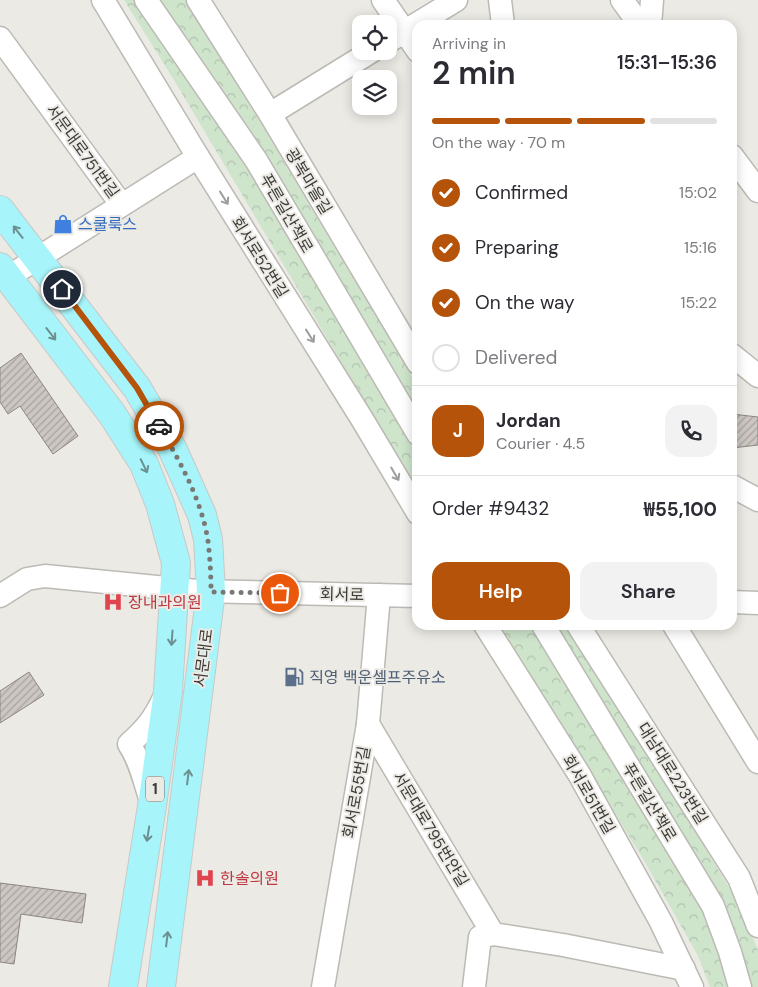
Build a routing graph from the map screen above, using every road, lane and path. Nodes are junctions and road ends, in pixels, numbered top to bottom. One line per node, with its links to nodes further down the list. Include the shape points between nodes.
1 (103, 0): 20 (street, 회서로52번길)
2 (146, 0): 30 (street, 푸른길산책로, via 256,160)
3 (198, 0): 19 (street, 광복마을길)
4 (383, 0): 9 (street)
5 (456, 0): 10 (street)
6 (500, 0): 11 (street)
7 (622, 0): 12 (street)
8 (652, 0): 13 (street)
9 (389, 15)
10 (423, 20)
11 (502, 20)
12 (636, 20)
13 (650, 20)
14 (412, 27): 15 (street)
15 (397, 36): 17 (street)
16 (0, 38): 23 (street, 서문대로751번길)
17 (412, 47)
18 (357, 60): 19 (street)
19 (270, 114): 27 (street, 광복마을길)
20 (198, 157): 23 (street); 33 (street, 회서로52번길, one-way to 33)
21 (737, 163): 22 (street)
22 (758, 191)
23 (121, 204): 25 (street, 서문대로751번길)
24 (0, 210): 25 (main road, 서문대로 / 1, one-way to 24)
25 (38, 258): 26 (street, 서문대로751번길); 35 (main road, 서문대로 / 1, via 137,388 172,448 202,515 208,539)
26 (4, 272): 34 (main road, 서문대로 / 1, one-way to 34, via 112,414 144,464 160,504 176,563)
27 (412, 353)
28 (737, 359): 29 (street)
29 (758, 376)
30 (412, 424)
31 (737, 489): 32 (street)
32 (758, 500)
33 (412, 503)
34 (176, 589): 35 (street, 회서로); 37 (street, 회서로, via 36,577); 50 (main road, 서문대로 / 1, one-way to 50, via 168,691)
35 (211, 592): 36 (street, 회서로); 51 (main road, 서문대로 / 1, one-way to 35)
36 (379, 595): 38 (street, 회서로); 45 (street, 회서로55번길)
37 (0, 596)
38 (412, 596)
39 (737, 602): 40 (street)
40 (758, 603)
41 (488, 630): 49 (street, 회서로51번길, via 579,774 661,922)
42 (546, 630): 54 (street, 푸른길산책로, via 713,906)
43 (581, 630): 47 (street, 대남대로223번길, via 739,878)
44 (677, 630): 46 (street)
45 (368, 724): 48 (street, 서문대로795번안길); 52 (street, 회서로55번길)
46 (758, 762)
47 (758, 925)
48 (493, 934): 49 (street, 회서로51번길, via 563,945); 53 (street, via 480,937)
49 (688, 978)
50 (123, 987)
51 (161, 987)
52 (323, 987)
53 (474, 987)
54 (740, 987)

